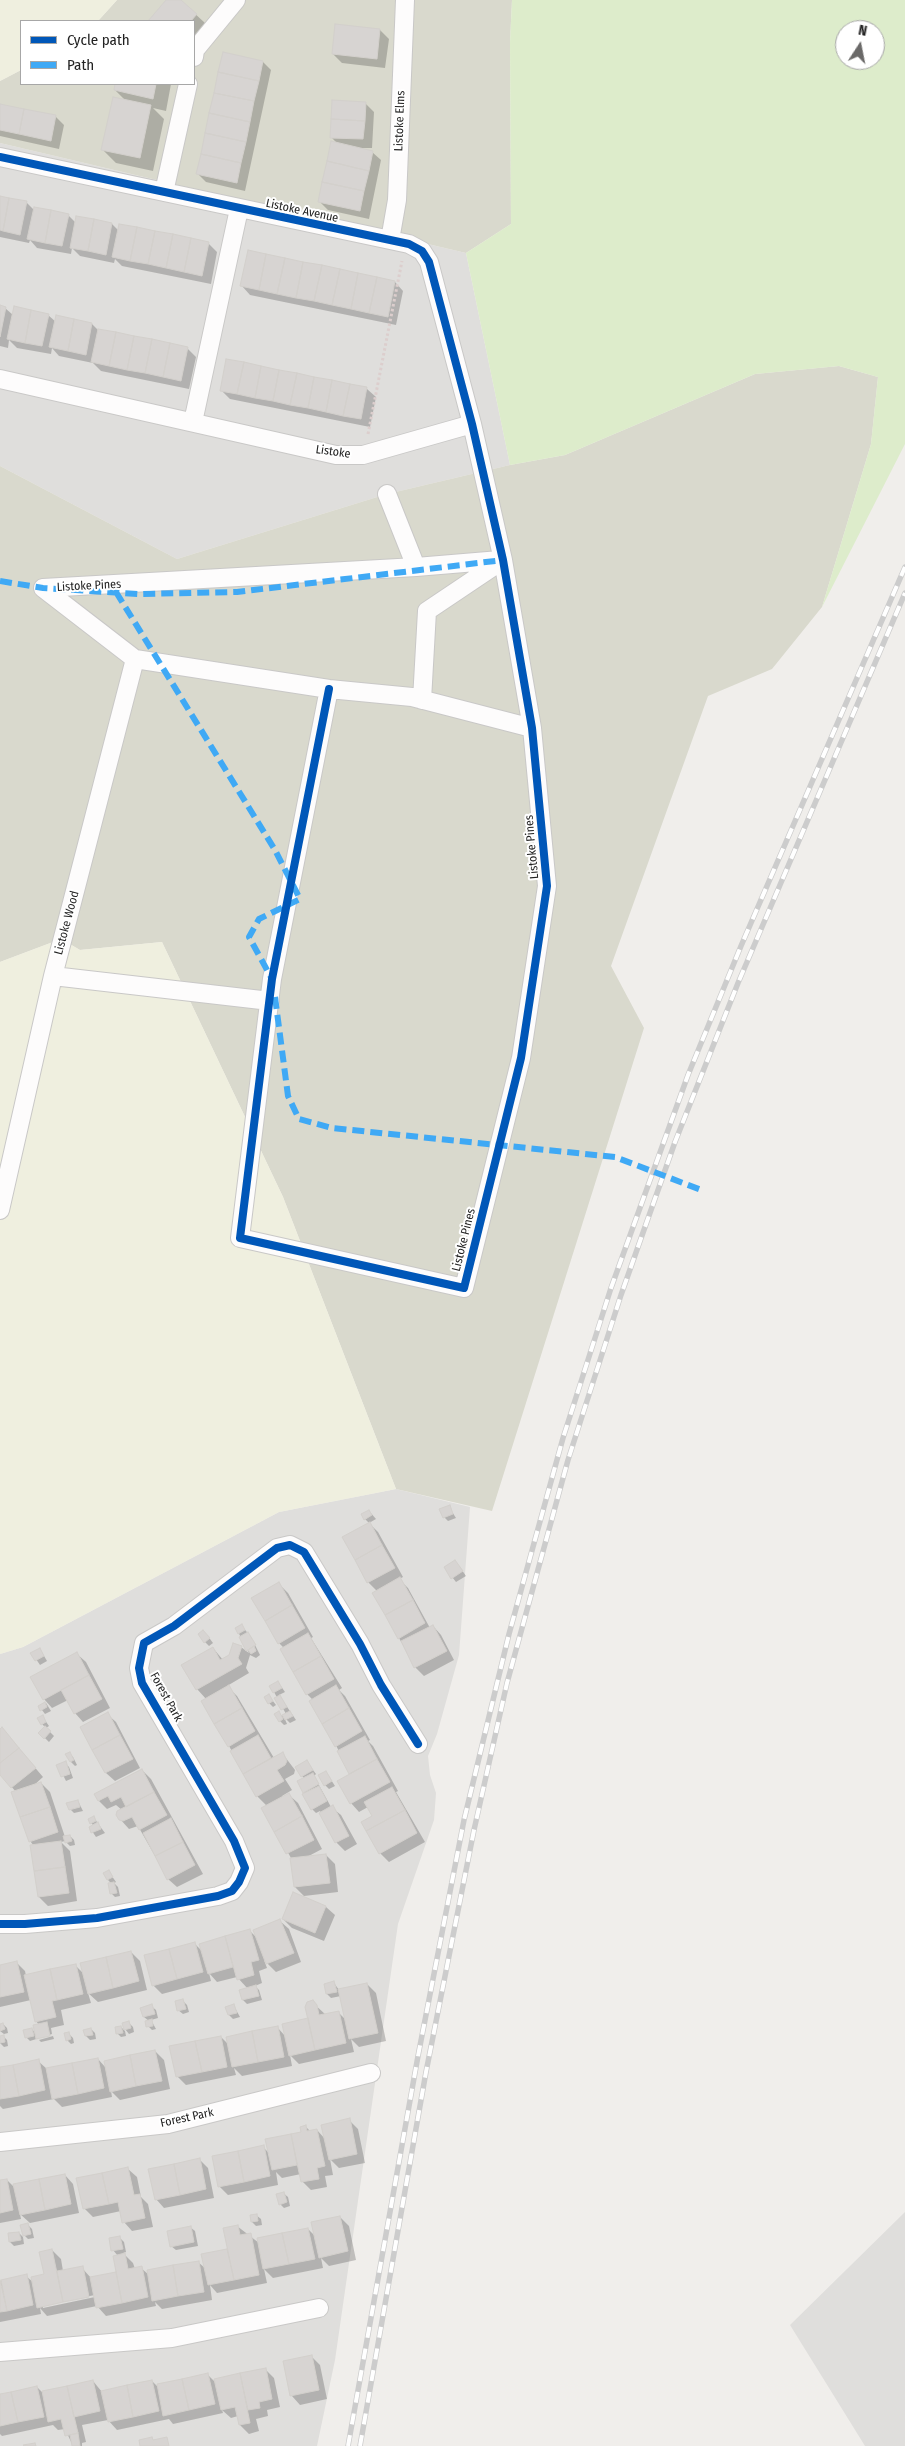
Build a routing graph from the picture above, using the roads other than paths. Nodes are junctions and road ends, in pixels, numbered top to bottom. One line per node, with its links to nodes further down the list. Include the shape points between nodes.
1 (236, 0): 3 (street)
2 (405, 0): 8 (street, Listoke Elms)
3 (195, 54)
4 (188, 85): 6 (street)
5 (0, 157): 6 (street, Listoke Avenue)
6 (164, 192): 7 (street, Listoke Avenue)
7 (239, 209): 8 (street, Listoke Avenue); 10 (street)
8 (397, 242): 11 (street, Listoke Avenue, via 422,251 429,262)
9 (0, 379): 10 (street, Listoke)
10 (193, 422): 11 (street, Listoke, via 336,455 363,455)
11 (472, 424): 13 (street, Listoke Pines)
12 (387, 494): 14 (street)
13 (503, 560): 14 (street); 17 (street, via 427,611); 18 (street, Listoke Pines)
14 (416, 567): 15 (street, Listoke Pines, via 43,588)
15 (135, 659): 16 (street, Listoke Pines); 19 (street, Listoke Wood)
16 (328, 689): 17 (street, Listoke Pines); 20 (street, Listoke Pines)
17 (422, 700): 18 (street, Listoke Pines)
18 (532, 728): 20 (street, Listoke Pines, via 547,886 521,1058 464,1288 240,1238)
19 (53, 976): 20 (street); 21 (street, Listoke Wood)
20 (270, 1001)
21 (0, 1210)
22 (418, 1744): 23 (street, Forest Park, via 304,1552 290,1545 277,1548 174,1626 144,1643 139,1668 142,1682 234,1840 245,1868 239,1882 232,1891 210,1898 97,1918)
23 (0, 1924)
24 (371, 2073): 25 (street, Forest Park, via 168,2124)
25 (0, 2142)
26 (319, 2308): 27 (street, via 172,2338)
27 (0, 2352)

